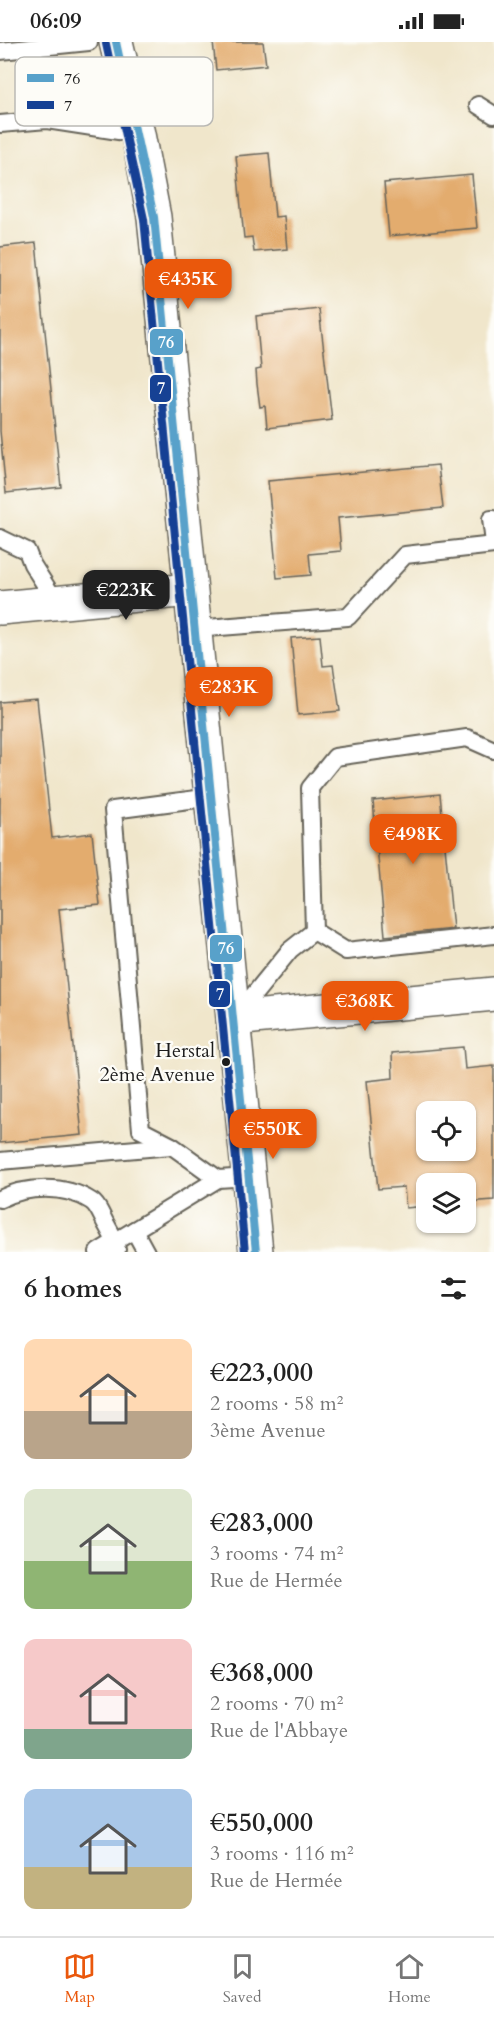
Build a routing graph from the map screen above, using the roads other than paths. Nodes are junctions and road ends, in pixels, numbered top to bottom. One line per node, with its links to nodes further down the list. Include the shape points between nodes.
1 (89, 42): 3 (lane)
2 (116, 42): 4 (street)
3 (0, 51)
4 (120, 57)
5 (477, 105): 6 (lane)
6 (494, 115)
7 (15, 123): 8 (lane)
8 (0, 124)
9 (86, 126): 11 (lane)
10 (136, 126): 11 (street)
11 (138, 134): 15 (street, via 154,217)
12 (494, 519): 14 (lane)
13 (0, 538): 16 (lane, via 27,551)
14 (494, 544): 18 (lane, via 405,555 348,617)
15 (190, 590): 16 (street); 18 (street)
16 (56, 602): 17 (street)
17 (0, 608)
18 (194, 630): 20 (street)
19 (494, 750): 21 (lane, via 467,738 335,756 310,788)
20 (212, 797): 24 (street); 25 (lane, via 112,810 141,1130)
21 (314, 931): 22 (lane, via 346,951); 24 (lane, via 290,950)
22 (494, 935)
23 (494, 994): 24 (street)
24 (233, 1019): 27 (street)
25 (172, 1146): 26 (lane); 27 (lane)
26 (0, 1161)
27 (234, 1178): 29 (lane); 33 (street)
28 (0, 1199): 30 (lane, via 45,1188 72,1192 93,1202)
29 (134, 1230): 30 (lane); 32 (lane)
30 (117, 1247): 31 (lane)
31 (98, 1252)
32 (146, 1252)
33 (256, 1252)

